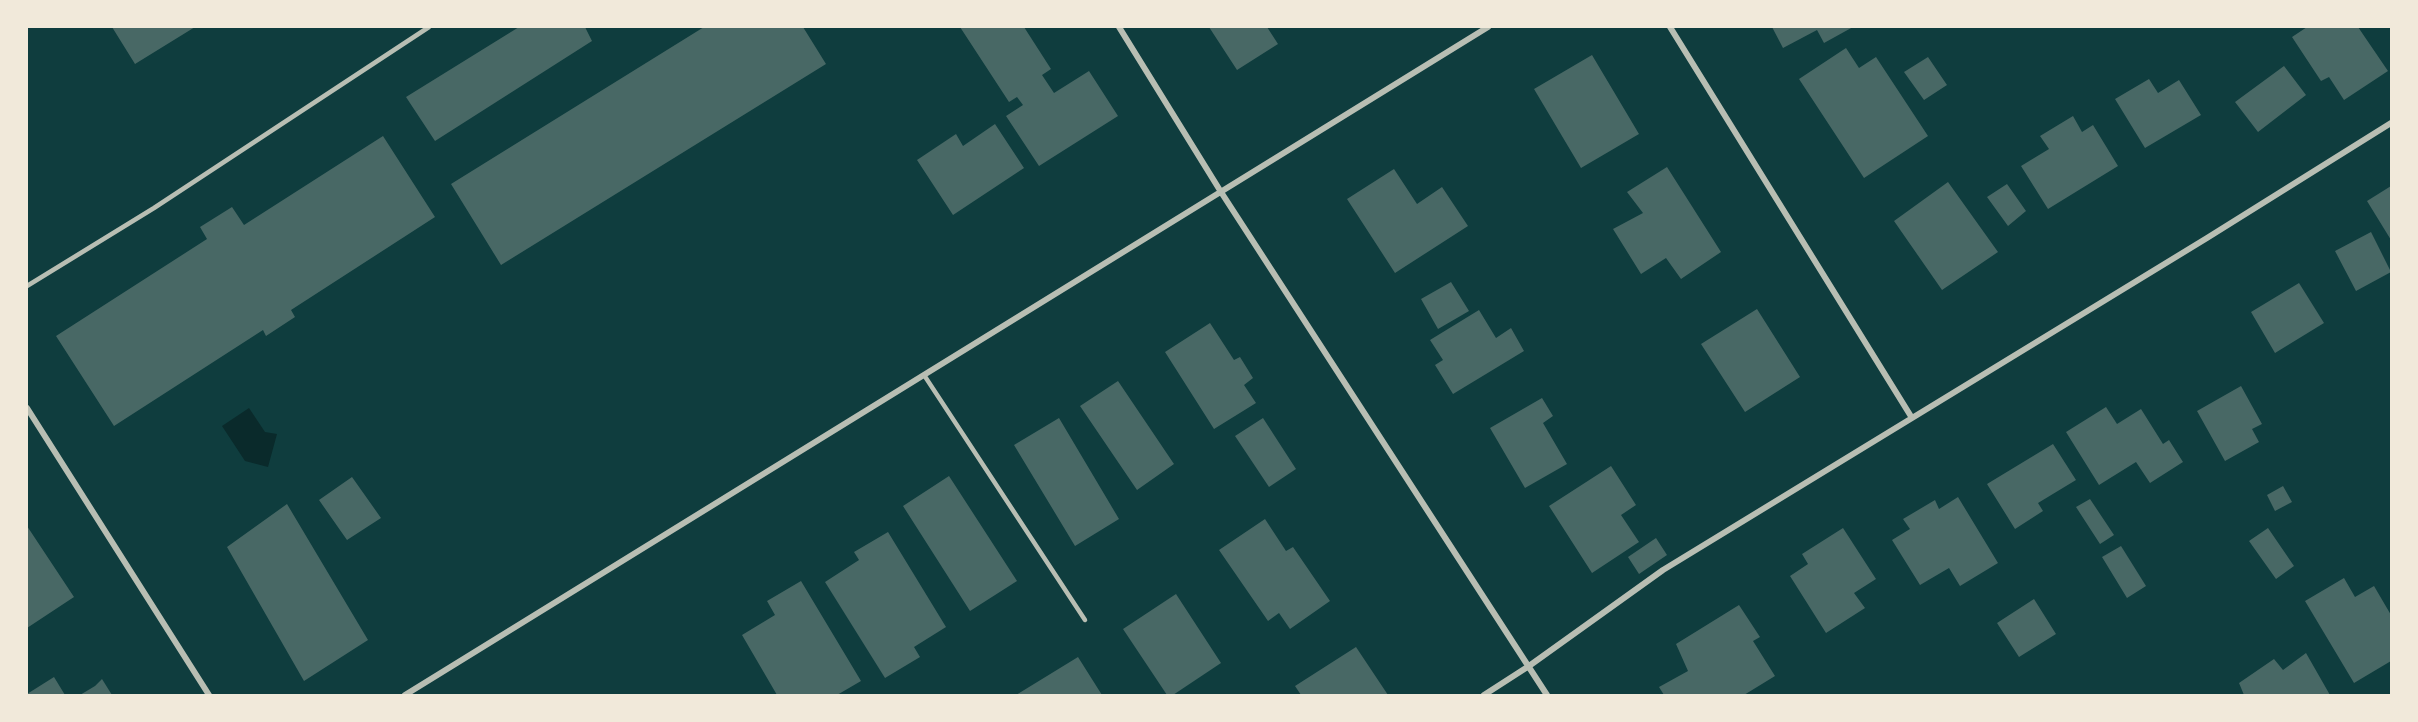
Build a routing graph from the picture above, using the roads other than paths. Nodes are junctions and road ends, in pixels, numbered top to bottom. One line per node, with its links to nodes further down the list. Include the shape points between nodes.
1 (429, 27): 7 (lane, via 154,208)
2 (1119, 27): 6 (street)
3 (1488, 27): 6 (street)
4 (1670, 27): 10 (street)
5 (2391, 123): 10 (street)
6 (1221, 192): 8 (street); 12 (street)
7 (27, 286)
8 (924, 375): 11 (lane); 14 (street)
9 (27, 408): 13 (street)
10 (1912, 418): 12 (street, via 1663,570)
11 (1085, 620)
12 (1529, 666): 15 (street); 16 (street)
13 (209, 695)
14 (405, 695)
15 (1484, 695)
16 (1547, 695)

